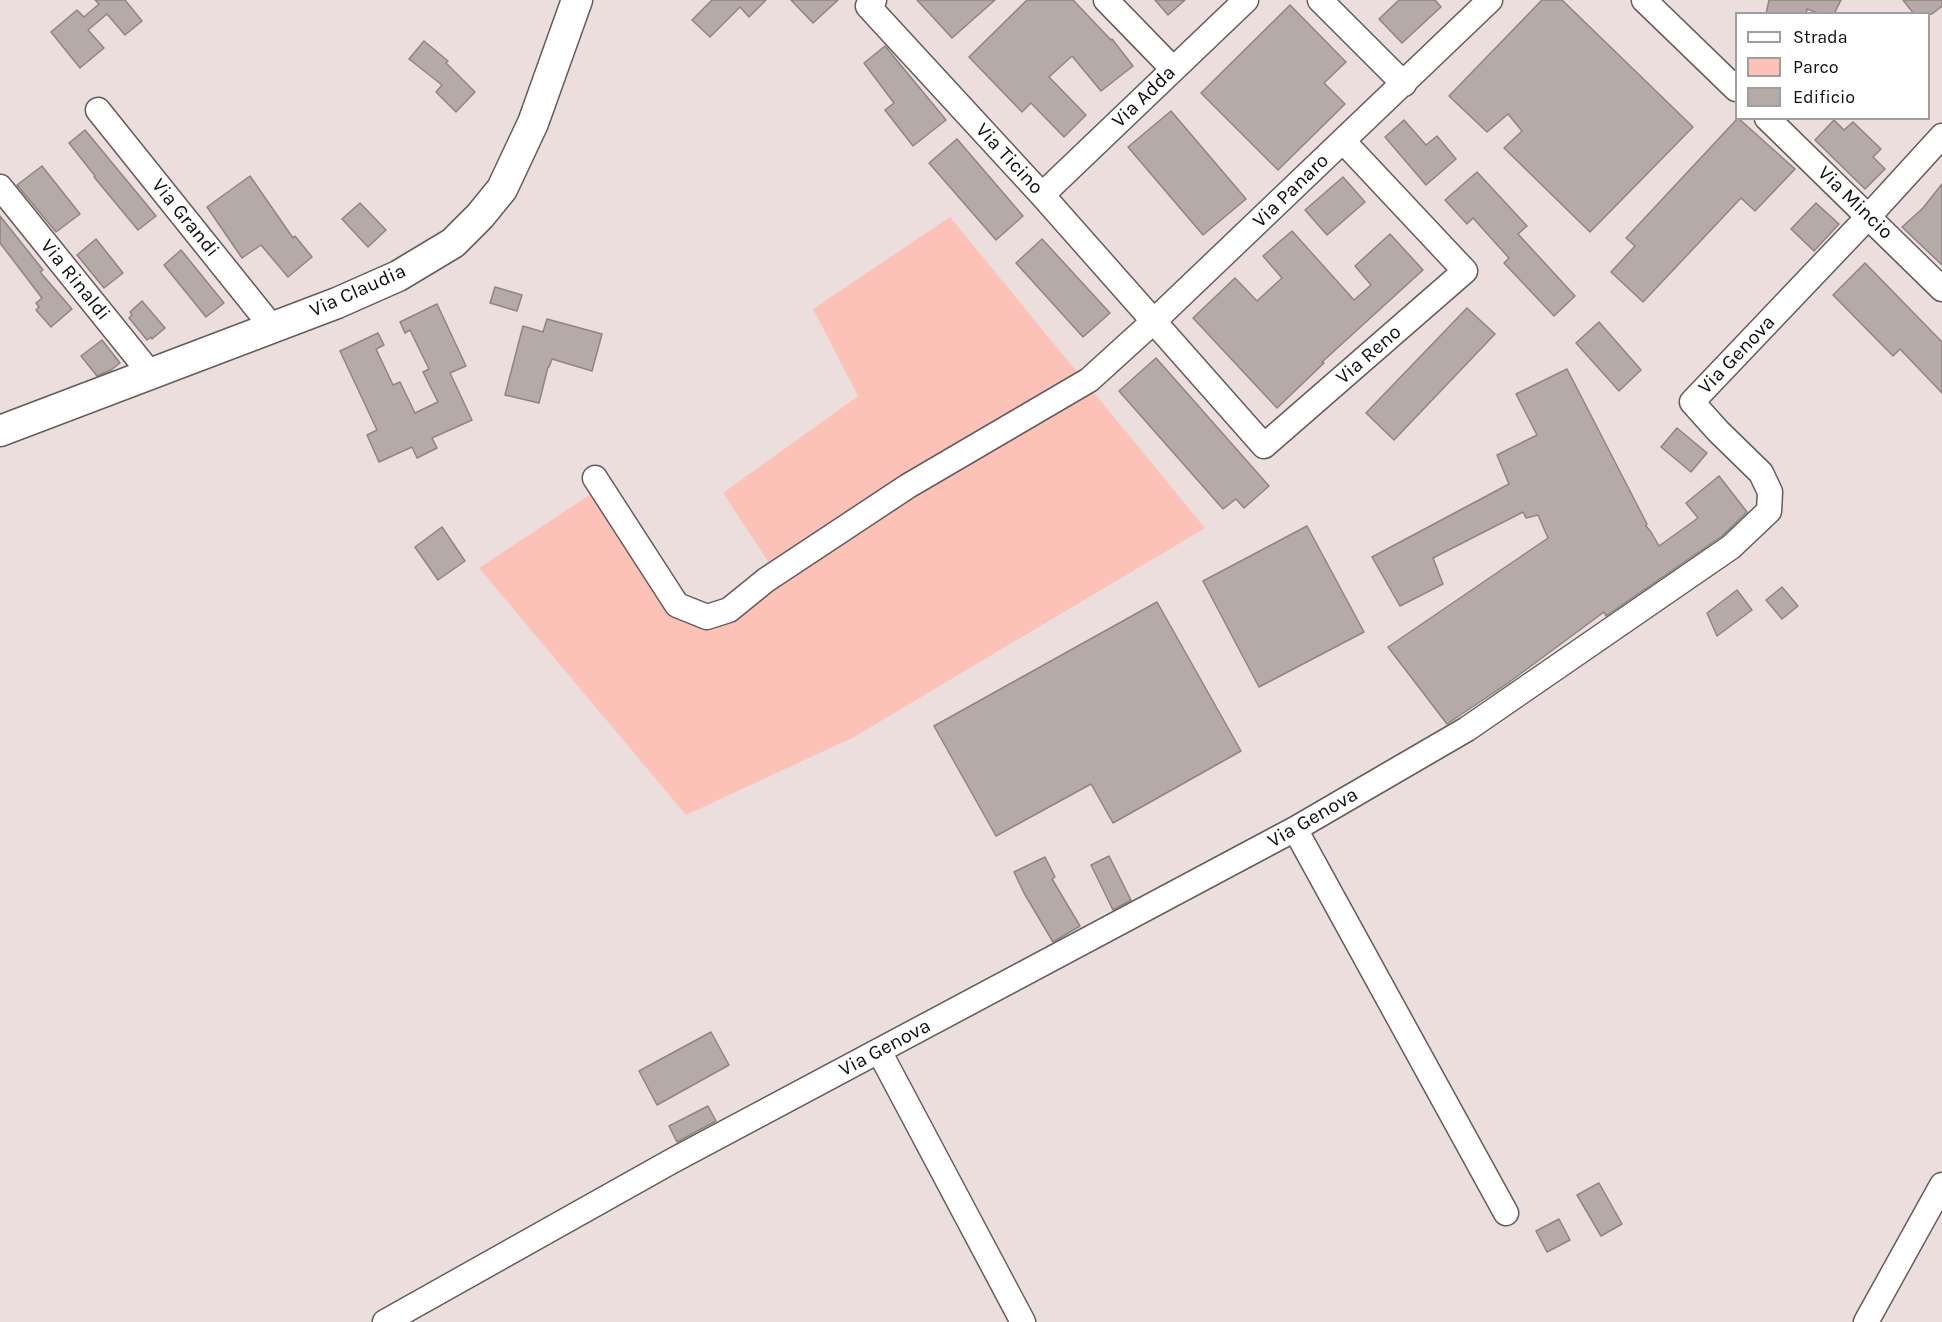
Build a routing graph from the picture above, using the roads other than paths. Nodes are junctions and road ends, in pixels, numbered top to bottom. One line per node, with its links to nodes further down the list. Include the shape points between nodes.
1 (577, 0): 20 (main road, Via Claudia, via 533,123 502,189 480,216 453,243 398,276)
2 (874, 0): 16 (street, Via Ticino, via 868,6)
3 (1106, 0): 8 (street)
4 (1246, 0): 8 (street, Via Adda)
5 (1320, 0): 9 (street)
6 (1490, 0): 9 (street, Via Panaro)
7 (1644, 0): 10 (street)
8 (1173, 69): 16 (street, Via Adda)
9 (1404, 84): 14 (street, Via Panaro)
10 (1735, 87)
11 (98, 110): 20 (street, Via Grandi)
12 (1769, 120): 17 (street, Via Mincio)
13 (1942, 136): 17 (street, Via Genova)
14 (1343, 141): 19 (street, Via Panaro); 19 (street, Via Reno, via 1465,271 1264,446)
15 (0, 187): 21 (street, Via Rinaldi)
16 (1042, 195): 19 (street, Via Ticino)
17 (1869, 216): 18 (street, Via Mincio); 24 (street, Via Genova, via 1692,402 1761,473 1770,492 1769,511 1731,547 1467,729)
18 (1942, 290)
19 (1154, 321): 23 (street, Via Panaro, via 1089,380 908,486 766,580 729,610 707,617 676,605)
20 (272, 327): 21 (main road, Via Claudia)
21 (150, 373): 22 (main road, Via Claudia)
22 (0, 431)
23 (595, 478)
24 (1295, 829): 25 (street, Via Genova); 27 (street)
25 (879, 1051): 28 (street, Via Genova, via 672,1161); 29 (street)
26 (1942, 1185): 30 (street)
27 (1506, 1213)
28 (385, 1322)
29 (1023, 1322)
30 (1866, 1322)

